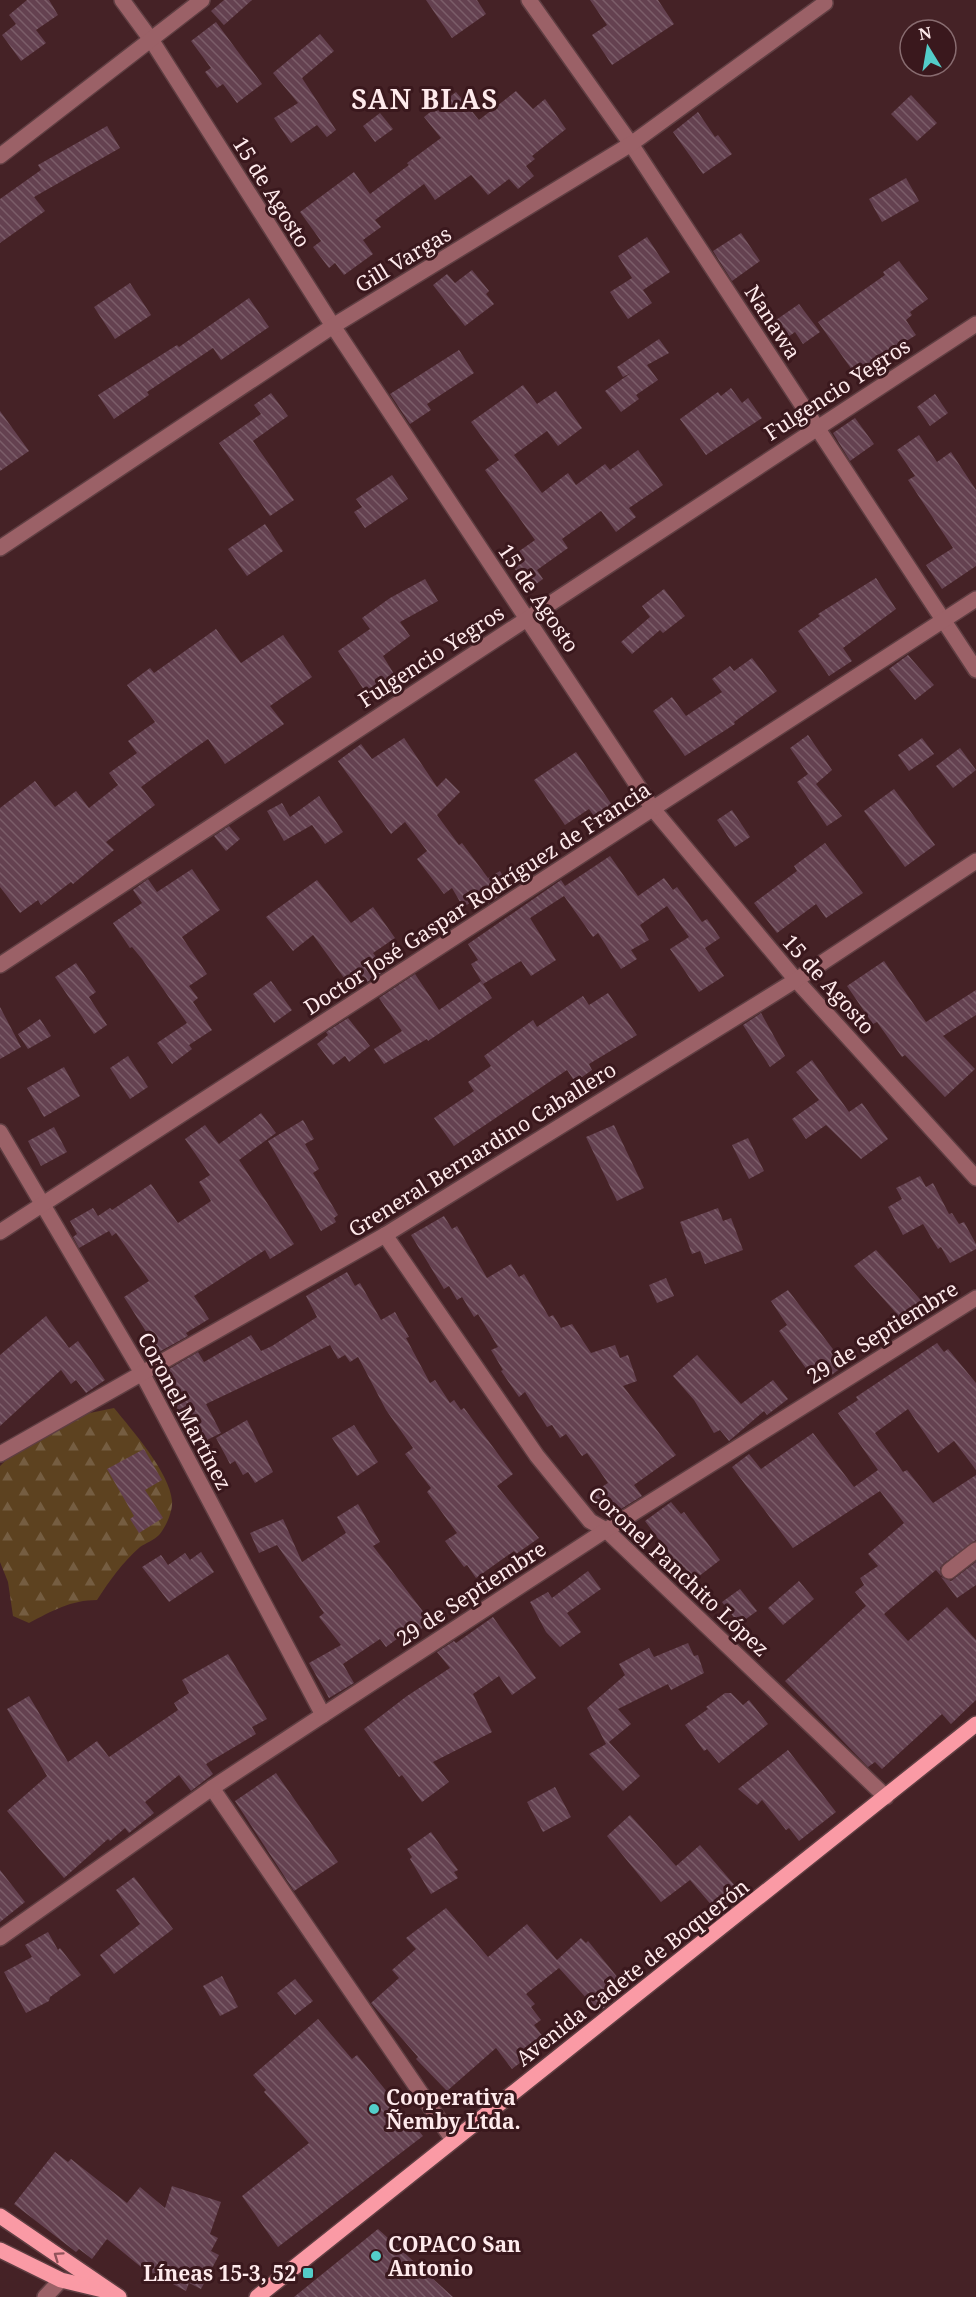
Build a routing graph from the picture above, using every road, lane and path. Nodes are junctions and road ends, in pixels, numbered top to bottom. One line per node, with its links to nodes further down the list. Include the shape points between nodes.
1 (122, 0): 5 (street, 15 de Agosto)
2 (202, 0): 5 (street)
3 (529, 0): 6 (street, Nanawa)
4 (825, 3): 6 (street, Gill Vargas)
5 (152, 41): 7 (street); 9 (street, 15 de Agosto)
6 (631, 144): 9 (street, Gill Vargas); 10 (street, Nanawa)
7 (0, 156)
8 (976, 324): 10 (street, Fulgencio Yegros)
9 (333, 326): 11 (street, Gill Vargas); 13 (street, 15 de Agosto)
10 (816, 427): 13 (street, Fulgencio Yegros); 14 (street, Nanawa)
11 (0, 548)
12 (976, 599): 14 (street, Doctor José Gaspar Rodríguez de Francia)
13 (528, 618): 16 (street, 15 de Agosto); 18 (street, Fulgencio Yegros)
14 (941, 620): 15 (street, Nanawa); 16 (street, Doctor José Gaspar Rodríguez de Francia)
15 (976, 670)
16 (653, 809): 19 (street, 15 de Agosto); 22 (street, Doctor José Gaspar Rodríguez de Francia)
17 (976, 861): 19 (street, Greneral Bernardino Caballero)
18 (0, 965)
19 (796, 980): 21 (street, 15 de Agosto); 24 (street, Greneral Bernardino Caballero)
20 (0, 1132): 22 (street, Coronel Martínez)
21 (976, 1178)
22 (43, 1204): 23 (street, Doctor José Gaspar Rodríguez de Francia); 26 (street, Coronel Martínez)
23 (0, 1232)
24 (385, 1235): 26 (street, Greneral Bernardino Caballero); 28 (street, Coronel Panchito López, via 537,1456 590,1521)
25 (976, 1298): 28 (street, 29 de Septiembre)
26 (142, 1373): 27 (street, Greneral Bernardino Caballero); 31 (street, Coronel Martínez)
27 (0, 1454)
28 (606, 1530): 31 (street, 29 de Septiembre); 34 (street, Coronel Panchito López)
29 (976, 1550): 30 (street)
30 (950, 1571)
31 (323, 1715): 33 (street, 29 de Septiembre)
32 (976, 1724): 34 (main road, Avenida Cadete de Boquerón)
33 (212, 1788): 35 (street, 29 de Septiembre); 36 (street)
34 (886, 1797): 36 (main road, Avenida Cadete de Boquerón)
35 (0, 1938)
36 (453, 2140): 42 (main road, Avenida Cadete de Boquerón)
37 (0, 2216): 40 (main road, one-way to 37)
38 (0, 2250): 39 (main road)
39 (60, 2280): 40 (main road); 41 (street)
40 (112, 2294)
41 (45, 2297)
42 (257, 2297)

